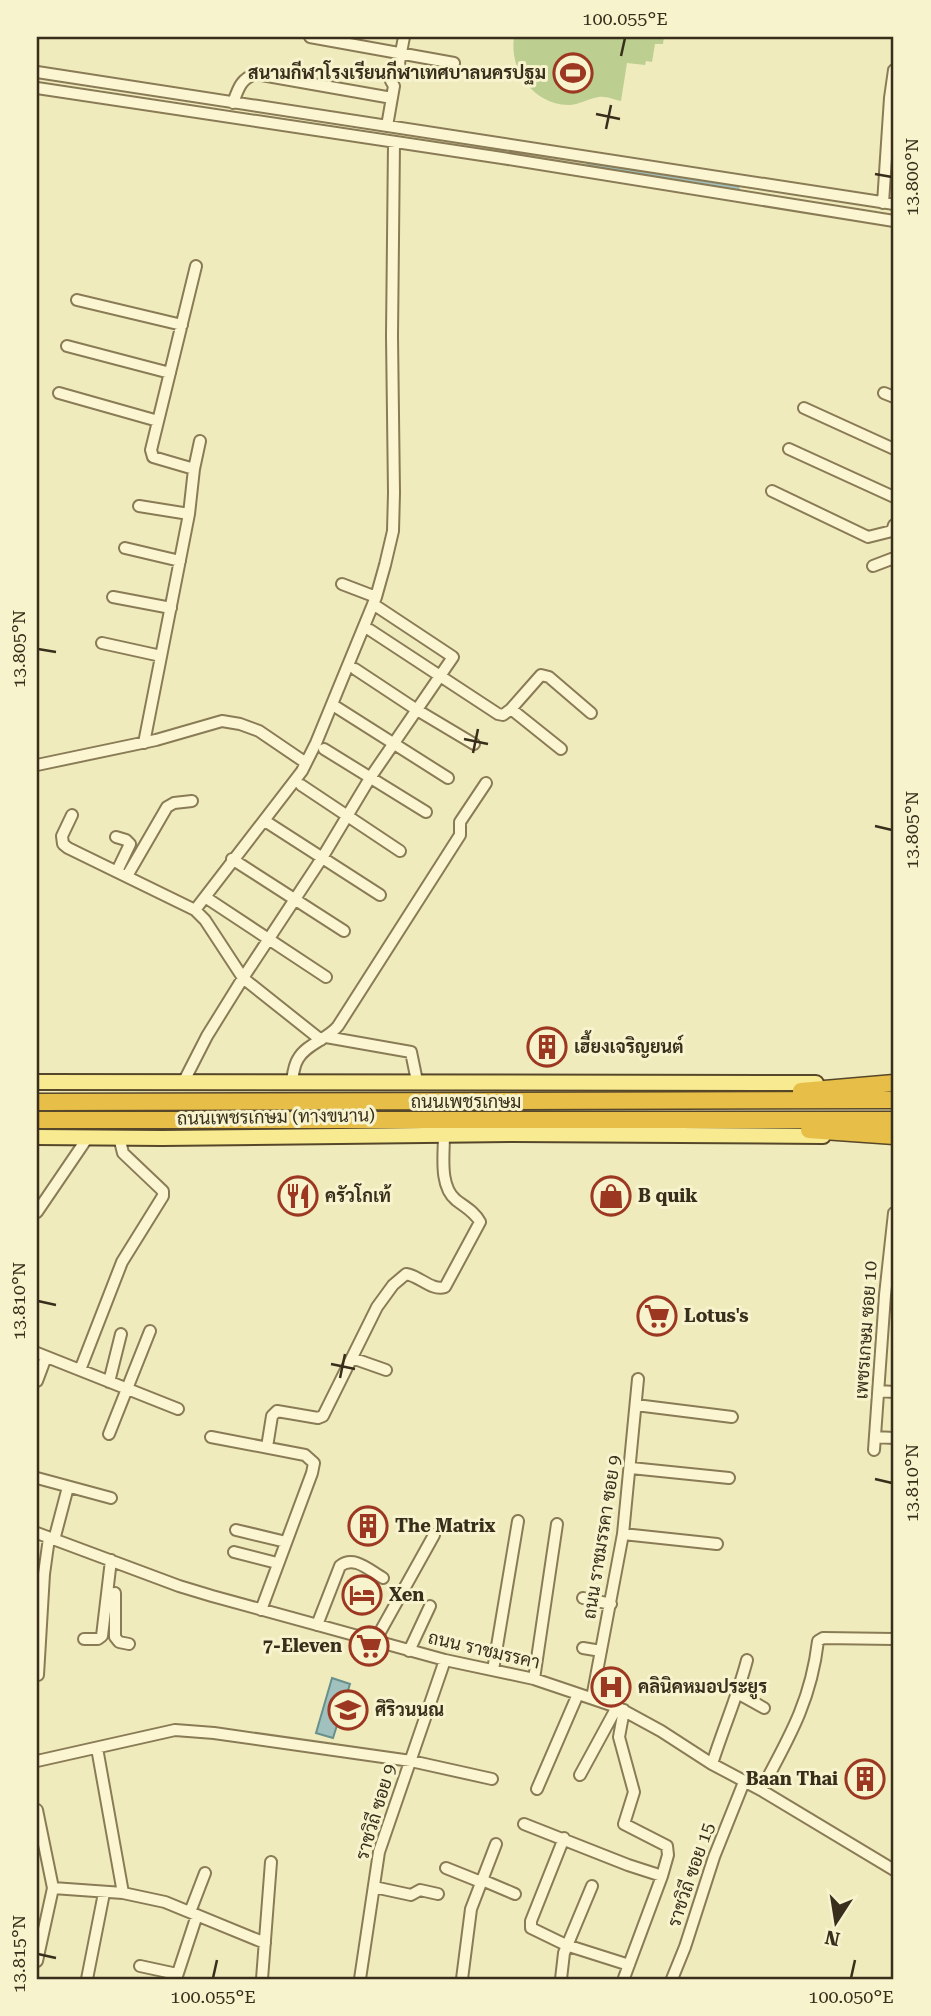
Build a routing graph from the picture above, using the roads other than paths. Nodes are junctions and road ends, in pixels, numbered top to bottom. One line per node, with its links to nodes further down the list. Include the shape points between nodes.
1 (310, 37): 6 (street)
2 (404, 37): 6 (street)
3 (454, 62): 6 (street)
4 (894, 70): 12 (street)
5 (37, 72): 8 (street)
6 (396, 75): 8 (street, via 256,74 240,83); 9 (street)
7 (37, 88): 10 (street)
8 (233, 103): 9 (street)
9 (387, 126): 11 (street)
10 (394, 143): 11 (street); 37 (street, via 393,531)
11 (792, 197): 12 (street); 13 (street)
12 (889, 203)
13 (894, 221)
14 (196, 266): 16 (street)
15 (77, 300): 16 (street)
16 (182, 325): 18 (street)
17 (67, 346): 18 (street)
18 (170, 373): 21 (street)
19 (59, 393): 21 (street)
20 (804, 408): 24 (street)
21 (158, 421): 25 (street, via 153,457)
22 (200, 441): 25 (street)
23 (789, 449): 27 (street)
24 (894, 449)
25 (194, 469): 29 (street)
26 (772, 491): 30 (street, via 868,537 892,531)
27 (894, 497)
28 (139, 506): 29 (street)
29 (189, 514): 33 (street)
30 (894, 525)
31 (125, 548): 33 (street)
32 (894, 558): 34 (street)
33 (180, 561): 38 (street)
34 (873, 566)
35 (342, 584): 37 (street)
36 (113, 597): 38 (street)
37 (374, 600): 43 (street, via 453,655); 53 (street)
38 (171, 608): 41 (street)
39 (370, 630): 43 (street)
40 (102, 643): 41 (street)
41 (161, 656): 48 (street)
42 (355, 669): 46 (street)
43 (439, 675): 45 (street, via 498,714); 46 (street)
44 (336, 707): 50 (street)
45 (511, 709): 47 (street, via 541,675); 52 (street)
46 (417, 710): 49 (street); 50 (street)
47 (591, 713)
48 (144, 743): 53 (street, via 222,721 259,731); 54 (street)
49 (474, 744)
50 (395, 745): 55 (street); 56 (street)
51 (324, 749): 55 (street)
52 (561, 749)
53 (306, 764): 63 (street)
54 (37, 765)
55 (370, 778): 60 (street); 62 (street)
56 (448, 778)
57 (486, 783): 77 (street, via 460,822 460,835 338,1026)
58 (301, 785): 62 (street)
59 (192, 801): 68 (street, via 167,807)
60 (426, 812)
61 (72, 815): 68 (street, via 63,844)
62 (347, 817): 65 (street); 66 (street)
63 (265, 821): 66 (street); 67 (street)
64 (116, 836): 68 (street, via 130,844)
65 (400, 851)
66 (322, 858): 69 (street); 71 (street)
67 (232, 859): 70 (street); 71 (street)
68 (122, 874): 72 (street)
69 (380, 895)
70 (205, 897): 72 (street); 74 (street)
71 (294, 899): 73 (street); 74 (street)
72 (195, 910): 76 (street)
73 (344, 931)
74 (269, 939): 75 (street); 76 (street)
75 (326, 976)
76 (243, 978): 77 (street); 78 (street)
77 (324, 1038): 79 (street, via 296,1061); 80 (street, via 411,1052)
78 (184, 1081): 79 (main road, ถนนเพชรเกษม (ทางขนาน)); 81 (main road, ถนนเพชรเกษม (ทางขนาน))
79 (292, 1081): 80 (main road, ถนนเพชรเกษม (ทางขนาน))
80 (417, 1081): 82 (main road, ถนนเพชรเกษม (ทางขนาน))
81 (37, 1082)
82 (894, 1083): 84 (highway)
83 (38, 1100): 84 (highway, ถนนเพชรเกษม)
84 (691, 1100): 85 (highway, ถนนเพชรเกษม)
85 (894, 1100)
86 (37, 1120): 88 (highway, ถนนเพชรเกษม)
87 (894, 1120): 88 (highway, ถนนเพชรเกษม)
88 (692, 1121): 93 (highway)
89 (444, 1135): 92 (main road, ถนนเพชรเกษม (ทางขนาน)); 93 (main road, ถนนเพชรเกษม (ทางขนาน)); 99 (street, via 446,1188 480,1222 444,1287 436,1288 407,1274 393,1285)
90 (37, 1137): 91 (main road, ถนนเพชรเกษม (ทางขนาน))
91 (89, 1137): 92 (main road, ถนนเพชรเกษม (ทางขนาน)); 94 (street)
92 (119, 1137): 100 (street, via 123,1153 163,1196 122,1262)
93 (894, 1137)
94 (37, 1212)
95 (894, 1213): 106 (street, เพชรเกษม ซอย 10)
96 (150, 1331): 105 (street)
97 (121, 1334): 104 (street)
98 (42, 1355): 100 (street); 103 (street)
99 (352, 1358): 101 (street); 115 (street, via 323,1416 275,1412)
100 (80, 1370): 104 (street)
101 (386, 1370)
102 (638, 1379): 108 (street, ถนน ราชมรรคา ซอย 9)
103 (37, 1381)
104 (109, 1382): 105 (street)
105 (128, 1390): 109 (street); 111 (street)
106 (879, 1391): 107 (street); 113 (street, เพชรเกษม ซอย 10)
107 (894, 1392)
108 (636, 1405): 110 (street); 117 (street, ถนน ราชมรรคา ซอย 9)
109 (178, 1409)
110 (732, 1417)
111 (109, 1434)
112 (211, 1437): 115 (street)
113 (875, 1437): 114 (street); 116 (street, เพชรเกษม ซอย 10)
114 (894, 1438)
115 (267, 1447): 129 (street, via 305,1455 314,1463)
116 (874, 1450)
117 (631, 1468): 119 (street); 126 (street, ถนน ราชมรรคา ซอย 9)
118 (37, 1478): 120 (street)
119 (729, 1478)
120 (68, 1487): 121 (street); 128 (street)
121 (111, 1498)
122 (518, 1521): 149 (street)
123 (558, 1524): 151 (street)
124 (236, 1530): 129 (street)
125 (37, 1533): 128 (street, ถนน ราชมรรคา)
126 (623, 1534): 130 (street); 136 (street, ถนน ราชมรรคา ซอย 9)
127 (434, 1535): 142 (street)
128 (52, 1539): 132 (street, ถนน ราชมรรคา); 150 (street, via 44,1574)
129 (286, 1542): 133 (street)
130 (717, 1544)
131 (234, 1552): 133 (street)
132 (114, 1561): 138 (street, ถนน ราชมรรคา); 140 (street, via 104,1632 101,1638); 143 (street, via 115,1637)
133 (277, 1563): 138 (street)
134 (383, 1578): 139 (street, via 346,1561)
135 (583, 1598): 136 (street)
136 (611, 1604): 146 (street, ถนน ราชมรรคา ซอย 9)
137 (430, 1606): 145 (street)
138 (261, 1610): 139 (street, ถนน ราชมรรคา)
139 (317, 1625): 142 (street, ถนน ราชมรรคา)
140 (84, 1639)
141 (894, 1639): 165 (street, via 818,1641 811,1686)
142 (376, 1641): 145 (street, ถนน ราชมรรคา)
143 (129, 1644)
144 (583, 1648): 146 (street)
145 (409, 1651): 147 (street, ถนน ราชมรรคา)
146 (601, 1651): 154 (street, ถนน ราชมรรคา ซอย 9)
147 (444, 1660): 149 (street, ถนน ราชมรรคา); 158 (street, ราชวิถี ซอย 9)
148 (747, 1660): 152 (street)
149 (493, 1670): 151 (street, ถนน ราชมรรคา)
150 (38, 1675)
151 (534, 1679): 153 (street, ถนน ราชมรรคา)
152 (737, 1693): 155 (street); 160 (street)
153 (578, 1694): 154 (street, ถนน ราชมรรคา); 164 (street)
154 (592, 1698): 156 (street, ถนน ราชมรรคา)
155 (764, 1708)
156 (620, 1709): 160 (street, ถนน ราชมรรคา); 161 (street); 174 (street, via 619,1737 634,1792 624,1824 667,1846)
157 (97, 1748): 158 (street, via 175,1730); 159 (street); 180 (street)
158 (411, 1760): 162 (street); 177 (street, ราชวิถี ซอย 9, via 379,1852)
159 (37, 1761)
160 (712, 1764): 163 (street, ถนน ราชมรรคา)
161 (580, 1775)
162 (492, 1780)
163 (744, 1782): 165 (street, ถนน ราชมรรคา); 196 (street, ราชวิถี ซอย 15)
164 (537, 1789)
165 (761, 1790): 172 (street, ถนน ราชมรรคา)
166 (37, 1810): 178 (street)
167 (524, 1824): 168 (street)
168 (564, 1838): 174 (street); 185 (street, via 530,1926)
169 (496, 1844): 175 (street)
170 (271, 1863): 184 (street)
171 (446, 1868): 175 (street)
172 (894, 1870)
173 (205, 1873): 183 (street)
174 (662, 1876): 188 (street)
175 (482, 1881): 182 (street); 194 (street, via 471,1909)
176 (592, 1886): 185 (street)
177 (374, 1887): 181 (street, via 411,1895 419,1890); 193 (street, ราชวิถี ซอย 9)
178 (53, 1888): 179 (street); 186 (street)
179 (104, 1893): 180 (street); 191 (street)
180 (123, 1893): 183 (street)
181 (438, 1894)
182 (515, 1894)
183 (194, 1913): 184 (street); 189 (street)
184 (265, 1942): 192 (street)
185 (566, 1945): 188 (street); 195 (street)
186 (37, 1961)
187 (140, 1965): 189 (street)
188 (629, 1965): 190 (street)
189 (176, 1977)
190 (624, 1978)
191 (87, 1979)
192 (262, 1979)
193 (360, 1979)
194 (462, 1979)
195 (561, 1979)
196 (672, 1979)

